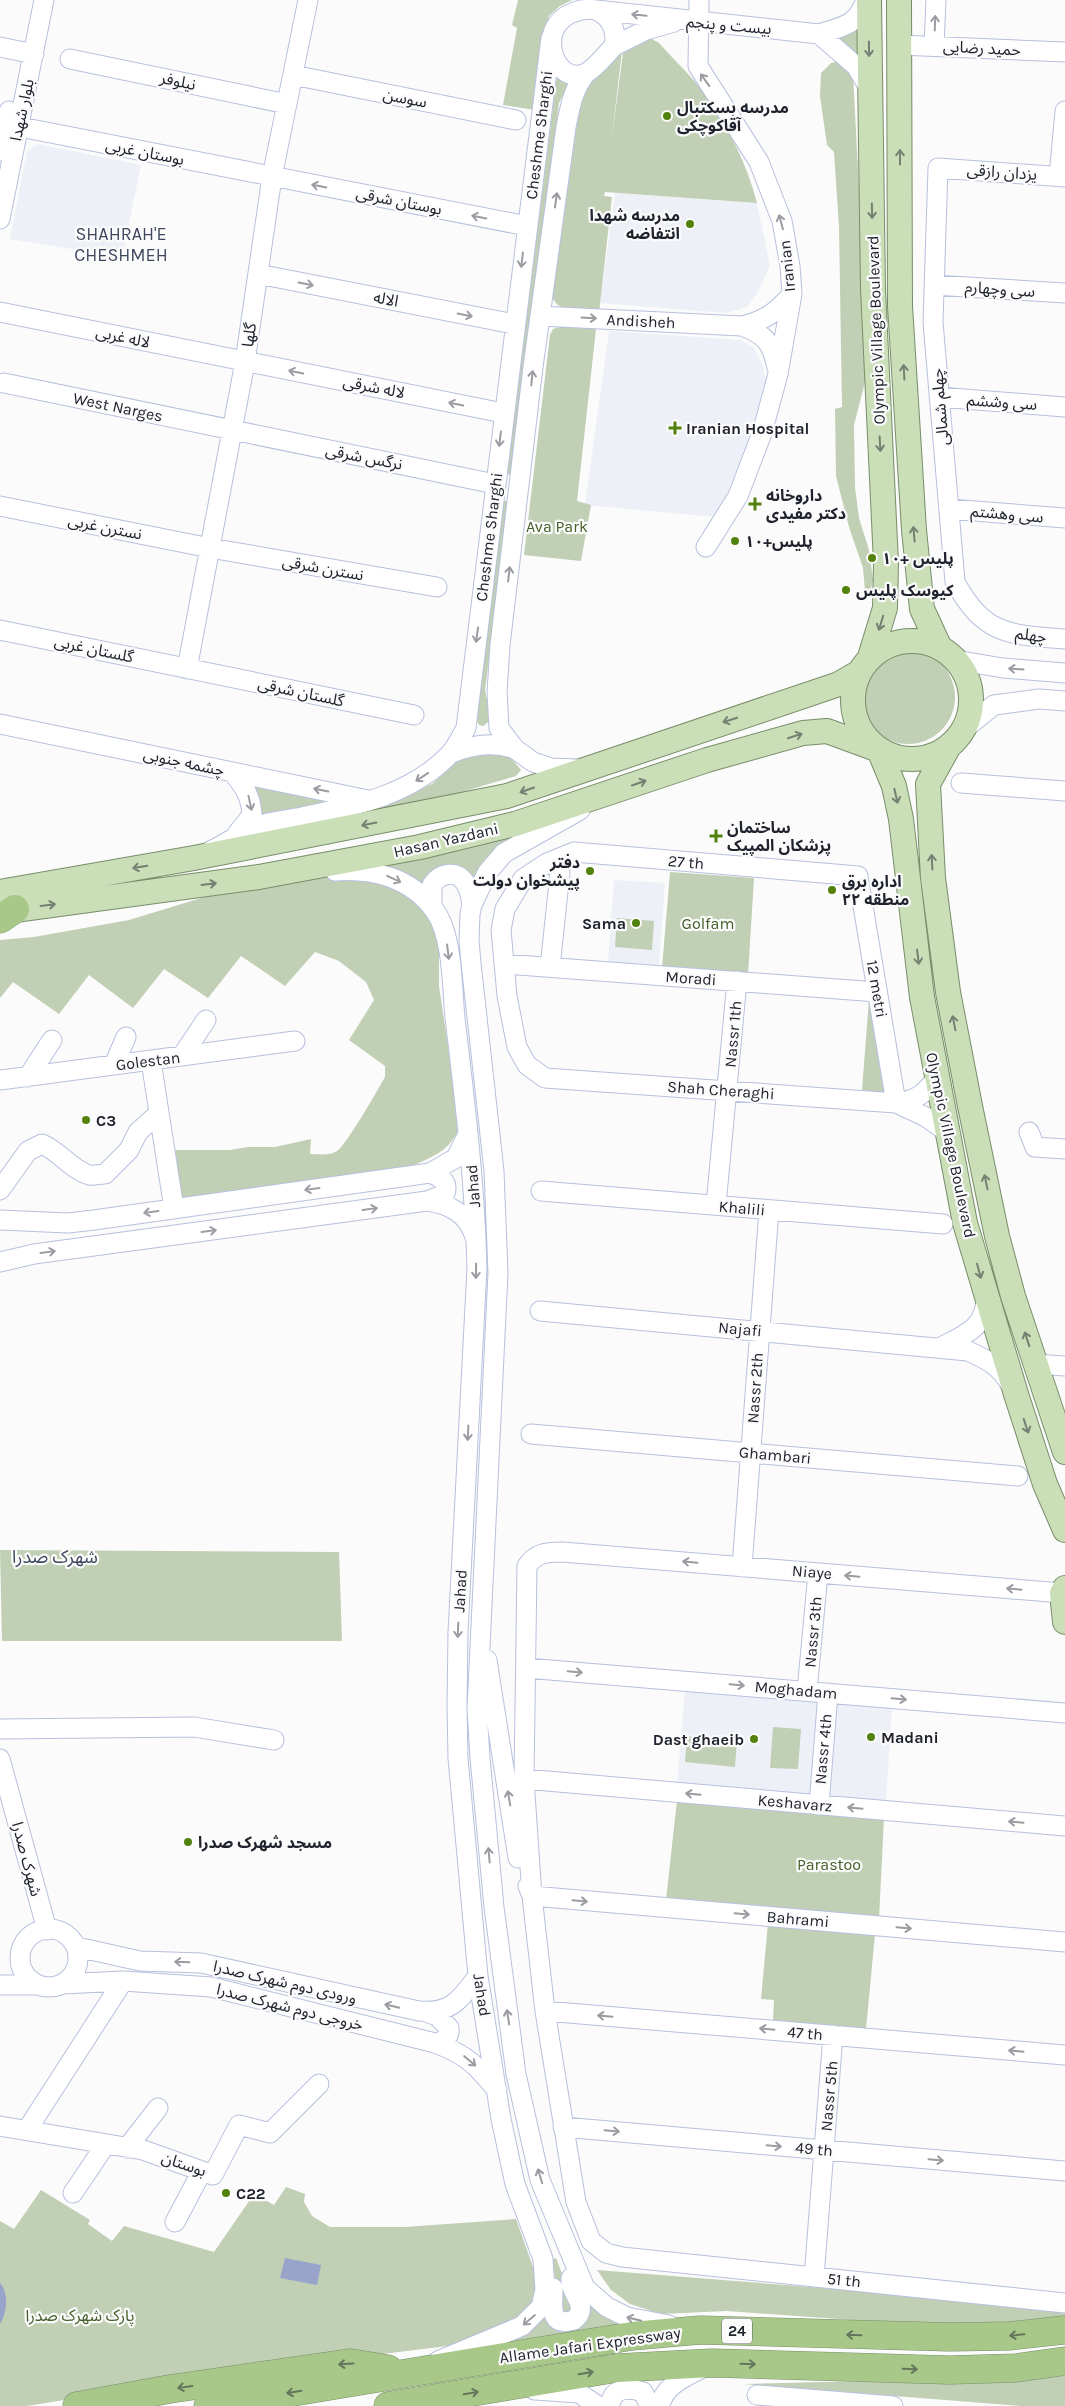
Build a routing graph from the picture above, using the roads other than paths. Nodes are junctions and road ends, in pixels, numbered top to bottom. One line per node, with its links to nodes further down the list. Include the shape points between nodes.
1 (32, 0): 17 (street, بلوار شهدا)
2 (44, 0): 17 (street, بلوار شهدا)
3 (308, 0): 20 (street, گلها)
4 (699, 0): 9 (street, Iranian)
5 (868, 0): 10 (street, via 860,15 850,24); 21 (main road, Olympic Village Boulevard, one-way to 21)
6 (899, 0): 12 (main road, Olympic Village Boulevard)
7 (936, 0): 14 (street, one-way to 7)
8 (596, 10): 9 (street, one-way to 8); 11 (street, via 570,13 558,23); 13 (street, via 604,14 615,31)
9 (690, 20): 10 (street, بیست و پنجم); 13 (street, بیست و پنجم, via 646,30); 34 (street, Iranian, one-way to 9, via 782,222 759,162 698,66)
10 (819, 34): 21 (street, via 856,66)
11 (550, 38): 19 (street, via 560,68 577,74); 31 (street, Cheshme Sharghi)
12 (900, 45): 14 (street, حمید رضایی); 57 (main road, Olympic Village Boulevard, one-way to 12, via 922,609 914,530 900,306)
13 (614, 46): 19 (street)
14 (934, 46): 16 (street, حمید رضایی)
15 (0, 47): 17 (street)
16 (1065, 52)
17 (27, 53): 25 (street, بلوار شهدا)
18 (70, 59): 22 (street, نیلوفر)
19 (586, 73): 37 (street, Cheshme Sharghi, one-way to 19, via 570,110 578,83)
20 (293, 75): 22 (street, گلها); 24 (street, سوسن)
21 (870, 88): 58 (main road, Olympic Village Boulevard, one-way to 58, via 873,289 886,563 885,608)
22 (287, 104): 28 (street, گلها)
23 (1065, 112): 29 (street)
24 (516, 120)
25 (8, 124): 26 (street, بلوار شهدا); 28 (street, بوستان غربی); 30 (street, بلوار شهدا)
26 (0, 151)
27 (938, 168): 29 (street, یزدان رازقی); 33 (street, چهلم شمالی)
28 (272, 177): 31 (street, بوستان شرقی, one-way to 28); 32 (street, گلها)
29 (1062, 177)
30 (0, 219)
31 (527, 226): 38 (street, Cheshme Sharghi, one-way to 38)
32 (258, 274): 38 (street, الاله, one-way to 38); 40 (street, گلها)
33 (934, 285): 35 (street, سی وچهارم); 43 (street, چهلم شمالی, via 933,322)
34 (792, 294): 39 (street, via 778,310 760,322); 41 (street, Iranian)
35 (1065, 294)
36 (0, 312): 40 (street, لاله غربی)
37 (540, 316): 39 (street, Andisheh, one-way to 39); 65 (street, Cheshme Sharghi, one-way to 37, via 500,645)
38 (514, 324): 45 (street, Cheshme Sharghi)
39 (742, 326): 41 (street, via 759,332 770,344)
40 (245, 362): 45 (street, لاله شرقی, one-way to 40); 46 (street, گلها)
41 (778, 374): 51 (street, Iranian, via 762,433 738,496)
42 (4, 383): 46 (street, West Narges)
43 (939, 397): 44 (street, سی وششم); 49 (street, چهلم شمالی)
44 (1065, 407)
45 (503, 413): 47 (street, Cheshme Sharghi, one-way to 47)
46 (233, 431): 47 (street, نرگس شرقی); 52 (street, گلها)
47 (495, 484): 64 (street, Cheshme Sharghi, one-way to 64)
48 (0, 506): 52 (street, نسترن غربی)
49 (949, 509): 50 (street, سی وهشتم); 54 (street, چهلم شمالی, via 955,582 980,618)
50 (1065, 518)
51 (706, 547)
52 (210, 548): 53 (street, نسترن شرقی); 59 (street, گلها)
53 (437, 587)
54 (997, 628): 56 (street, چهلم, via 1022,636)
55 (0, 630): 59 (street, گلستان غربی)
56 (1065, 639)
57 (948, 654): 58 (main road, via 923,642 904,641 886,647); 60 (street, one-way to 57, via 1003,668); 66 (main road, via 966,675 971,693 970,711)
58 (864, 665): 68 (main road, via 852,698 856,724); 70 (main road, Hasan Yazdani, one-way to 70, via 839,684)
59 (187, 669): 62 (street, گلستان شرقی)
60 (1065, 673)
61 (1065, 701): 66 (street, via 1038,699 994,705)
62 (414, 715)
63 (0, 724): 71 (street, چشمه جنوبی)
64 (466, 728): 65 (street, via 469,736 479,740 491,736); 69 (street, Cheshme Sharghi)
65 (499, 728): 67 (street)
66 (956, 738): 68 (main road, via 933,756 915,760 896,758); 120 (main road, Olympic Village Boulevard, one-way to 66, via 997,1236 948,992 933,878 928,784)
67 (515, 749): 69 (street, via 487,744); 70 (street, via 534,762 551,768)
68 (879, 750): 74 (main road, Hasan Yazdani, one-way to 68, via 803,733 827,732); 96 (main road, Olympic Village Boulevard, one-way to 96, via 894,786 901,819 922,997)
69 (451, 753): 75 (street, Cheshme Sharghi, one-way to 75, via 423,778)
70 (585, 769): 77 (main road, Hasan Yazdani, one-way to 77, via 508,796)
71 (232, 772): 75 (street, چشمه جنوبی, one-way to 71); 76 (street, one-way to 76, via 251,801 252,815)
72 (961, 783): 73 (street)
73 (1065, 791)
74 (613, 792): 80 (main road, Hasan Yazdani, via 515,824 420,847); 81 (street, Jahad, via 504,853 487,873)
75 (369, 800): 76 (street, Cheshme Sharghi, via 258,826)
76 (237, 834): 77 (street, Cheshme Sharghi, via 224,845)
77 (194, 858): 83 (main road, Hasan Yazdani, one-way to 83)
78 (560, 873): 85 (street)
79 (858, 876): 84 (street, 27 th, via 574,852 547,863 524,879 514,892 505,909 501,930); 87 (street, 12 metri)
80 (260, 877): 82 (street, Jahad, one-way to 82, via 344,870 374,872 410,887); 83 (main road, Hasan Yazdani, one-way to 80)
81 (472, 905): 82 (street, via 466,883 459,876 446,874 432,885); 131 (street, Jahad, via 470,948 498,1223)
82 (432, 907): 103 (street, Jahad, one-way to 103, via 442,923 446,943)
83 (4, 908)
84 (505, 964): 85 (street, Moradi); 98 (street, Shah Cheraghi, via 516,1047 527,1065 545,1078)
85 (550, 968): 86 (street, Moradi)
86 (738, 981): 87 (street, Moradi); 98 (street, Nassr 1th)
87 (877, 992): 99 (street, 12 metri)
88 (206, 1020): 92 (street)
89 (126, 1037): 94 (street)
90 (52, 1040): 95 (street)
91 (295, 1041): 92 (street, Golestan)
92 (182, 1056): 93 (street, Golestan)
93 (151, 1060): 94 (street, Golestan); 100 (street)
94 (114, 1065): 95 (street, Golestan)
95 (28, 1077): 97 (street, Golestan)
96 (937, 1078): 99 (street, via 924,1093 912,1100); 101 (main road, Olympic Village Boulevard)
97 (0, 1080)
98 (727, 1091): 99 (street, Shah Cheraghi); 109 (street, Nassr 1th)
99 (896, 1103): 101 (street, via 926,1117)
100 (159, 1113): 106 (street, via 138,1132 129,1150 105,1174 89,1175 42,1144 28,1151); 110 (street)
101 (947, 1132): 116 (main road, Olympic Village Boulevard, one-way to 116, via 965,1222)
102 (1029, 1132): 104 (street, via 1035,1147)
103 (468, 1134): 105 (street, via 456,1158); 114 (street, Jahad)
104 (1065, 1149)
105 (430, 1173): 108 (street, via 445,1181 447,1187 445,1194); 110 (street, one-way to 110)
106 (0, 1190)
107 (542, 1191): 109 (street, Khalili)
108 (427, 1201): 114 (street, via 458,1212 471,1226); 115 (street, one-way to 108, via 34,1254)
109 (716, 1206): 111 (street, Khalili)
110 (174, 1209): 112 (street, one-way to 112, via 68,1223)
111 (769, 1210): 113 (street, Khalili); 118 (street, Nassr 2th)
112 (0, 1220)
113 (943, 1224)
114 (476, 1241): 147 (street, Jahad, one-way to 147, via 456,1706)
115 (0, 1262)
116 (986, 1296): 119 (street, via 987,1311 975,1327); 122 (main road, Olympic Village Boulevard)
117 (540, 1311): 118 (street, Najafi)
118 (760, 1331): 119 (street, Najafi); 125 (street, Nassr 2th)
119 (941, 1348): 122 (street, Najafi, via 968,1351 992,1362 1005,1375)
120 (1035, 1364): 121 (street); 124 (main road, Olympic Village Boulevard)
121 (1065, 1366)
122 (1016, 1394): 127 (main road, Olympic Village Boulevard, one-way to 127, via 1045,1484)
123 (531, 1434): 125 (street, Ghambari)
124 (1065, 1452)
125 (750, 1453): 126 (street, Ghambari); 128 (street, Nassr 2th)
126 (1018, 1476)
127 (1065, 1530)
128 (742, 1567): 129 (street, Niaye); 133 (street, Niaye, one-way to 133, via 562,1552 534,1556 528,1566)
129 (818, 1573): 130 (street, Niaye, one-way to 129); 134 (street, Nassr 3th)
130 (1064, 1591): 132 (main road)
131 (480, 1616): 143 (street, one-way to 131, via 519,1860); 171 (street, Jahad, one-way to 131, via 540,2180 529,2137 506,2007 480,1758)
132 (1065, 1622)
133 (526, 1668): 134 (street, Moghadam, one-way to 134); 140 (street)
134 (807, 1691): 135 (street, Moghadam)
135 (828, 1693): 136 (street, Moghadam, one-way to 136); 141 (street, Nassr 4th)
136 (1065, 1713)
137 (0, 1729): 138 (street, via 194,1727)
138 (274, 1740)
139 (0, 1759): 144 (street, شهرک صدرا)
140 (524, 1779): 141 (street, Keshavarz, one-way to 140); 143 (street)
141 (818, 1805): 142 (street, Keshavarz, one-way to 141)
142 (1065, 1826)
143 (532, 1896): 145 (street, Bahrami, one-way to 145); 152 (street, 51 th)
144 (47, 1930): 146 (street, via 63,1933); 151 (street, via 31,1936 22,1950 25,1974)
145 (1065, 1942)
146 (76, 1947): 149 (street, via 77,1967 73,1976); 153 (street, ورودی دوم شهرک صدرا, one-way to 146, via 202,1963 140,1960)
147 (478, 1976): 153 (street, ورودی دوم شهرک صدرا, via 457,2003 446,2009); 158 (street, Jahad)
148 (123, 1981): 149 (street, خروجی دوم شهرک صدرا); 155 (street, خروجی دوم شهرک صدرا, via 211,1987); 162 (street)
149 (62, 1984): 151 (street)
150 (0, 1985): 151 (street)
151 (38, 1985)
152 (545, 2011): 154 (street, 47 th, one-way to 152); 161 (street, 51 th)
153 (426, 2012): 155 (street, via 437,2016 449,2028 449,2036)
154 (834, 2035): 156 (street, 47 th, one-way to 154); 166 (street, Nassr 5th)
155 (435, 2043): 158 (street, خروجی دوم شهرک صدرا, one-way to 158, via 462,2054)
156 (1065, 2055)
157 (319, 2084): 167 (street, بوستان, via 270,2134 239,2125 213,2175)
158 (498, 2091): 172 (street, Jahad, via 514,2184)
159 (158, 2108): 164 (street)
160 (1, 2127): 162 (street, بوستان)
161 (563, 2127): 165 (street, 51 th); 166 (street, 49 th, one-way to 166)
162 (27, 2130): 163 (street, بوستان)
163 (106, 2144): 164 (street, بوستان); 169 (street)
164 (127, 2148): 167 (street, بوستان, via 143,2150)
165 (567, 2149): 171 (street); 174 (street, 51 th, via 583,2226 591,2241 606,2253)
166 (824, 2150): 168 (street, 49 th, one-way to 168); 174 (street, Nassr 5th)
167 (202, 2171): 170 (street)
168 (1065, 2171)
169 (72, 2193)
170 (176, 2222)
171 (559, 2222): 173 (street, Jahad)
172 (543, 2259): 173 (street, via 552,2274 553,2313 563,2322 574,2320 580,2313 579,2299 570,2283); 180 (street, Jahad, one-way to 180, via 544,2300 530,2319 512,2332 470,2345)
173 (574, 2263): 176 (street, Jahad, one-way to 173, via 635,2320 617,2312 586,2288)
174 (814, 2277): 175 (street, 51 th)
175 (1065, 2302)
176 (700, 2330): 177 (highway, Allame Jafari Expressway / 24, one-way to 176, via 1009,2336 950,2337); 180 (highway, Allame Jafari Expressway / 24, via 632,2336)
177 (1065, 2330)
178 (1065, 2361): 179 (highway, Allame Jafari Expressway / 24, one-way to 178, via 950,2370 1016,2368)
179 (712, 2363): 181 (highway, Allame Jafari Expressway / 24, one-way to 179, via 618,2368); 190 (street, via 673,2384 661,2399)
180 (412, 2373): 184 (highway, one-way to 184, via 350,2363); 185 (highway, Allame Jafari Expressway / 24, one-way to 185)
181 (504, 2387): 183 (highway, Allame Jafari Expressway / 24, one-way to 181); 187 (street, via 579,2393)
182 (757, 2395): 191 (street)
183 (426, 2403): 186 (highway, Allame Jafari Expressway / 24)
184 (77, 2406)
185 (208, 2406)
186 (388, 2406)
187 (598, 2406)
188 (610, 2406): 189 (street, via 612,2398 621,2389 632,2388 643,2392)
189 (650, 2406)
190 (660, 2406)
191 (893, 2406)

